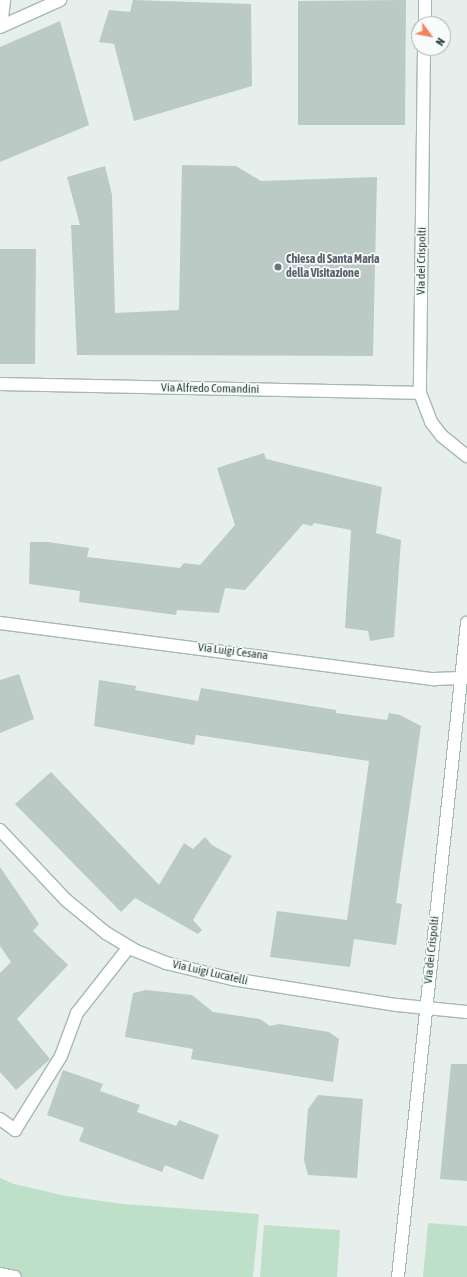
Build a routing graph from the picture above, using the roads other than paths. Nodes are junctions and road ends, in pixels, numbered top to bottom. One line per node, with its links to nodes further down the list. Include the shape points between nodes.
1 (4, 0): 5 (street)
2 (60, 0): 5 (street)
3 (425, 0): 4 (street)
4 (425, 16)
5 (1, 27)
6 (424, 56): 8 (street, Via dei Crispolti)
7 (0, 384): 8 (street, Via Alfredo Comandini)
8 (420, 393): 9 (street, Via dei Crispolti, via 431,422 442,436)
9 (467, 456)
10 (0, 623): 12 (street, Via Luigi Cesana, via 434,678)
11 (467, 623): 12 (street, Via dei Crispolti)
12 (464, 678): 15 (street, Via dei Crispolti)
13 (0, 830): 14 (street, Via Luigi Lucatelli, via 66,900 106,933)
14 (128, 947): 15 (street, Via Luigi Lucatelli, via 166,963 224,978); 17 (street, via 78,1013 61,1056 15,1130)
15 (426, 1008): 16 (street, Via Luigi Lucatelli); 20 (street, Via dei Crispolti)
16 (467, 1012)
17 (0, 1119)
18 (0, 1274): 19 (street)
19 (15, 1277)
20 (398, 1277)

